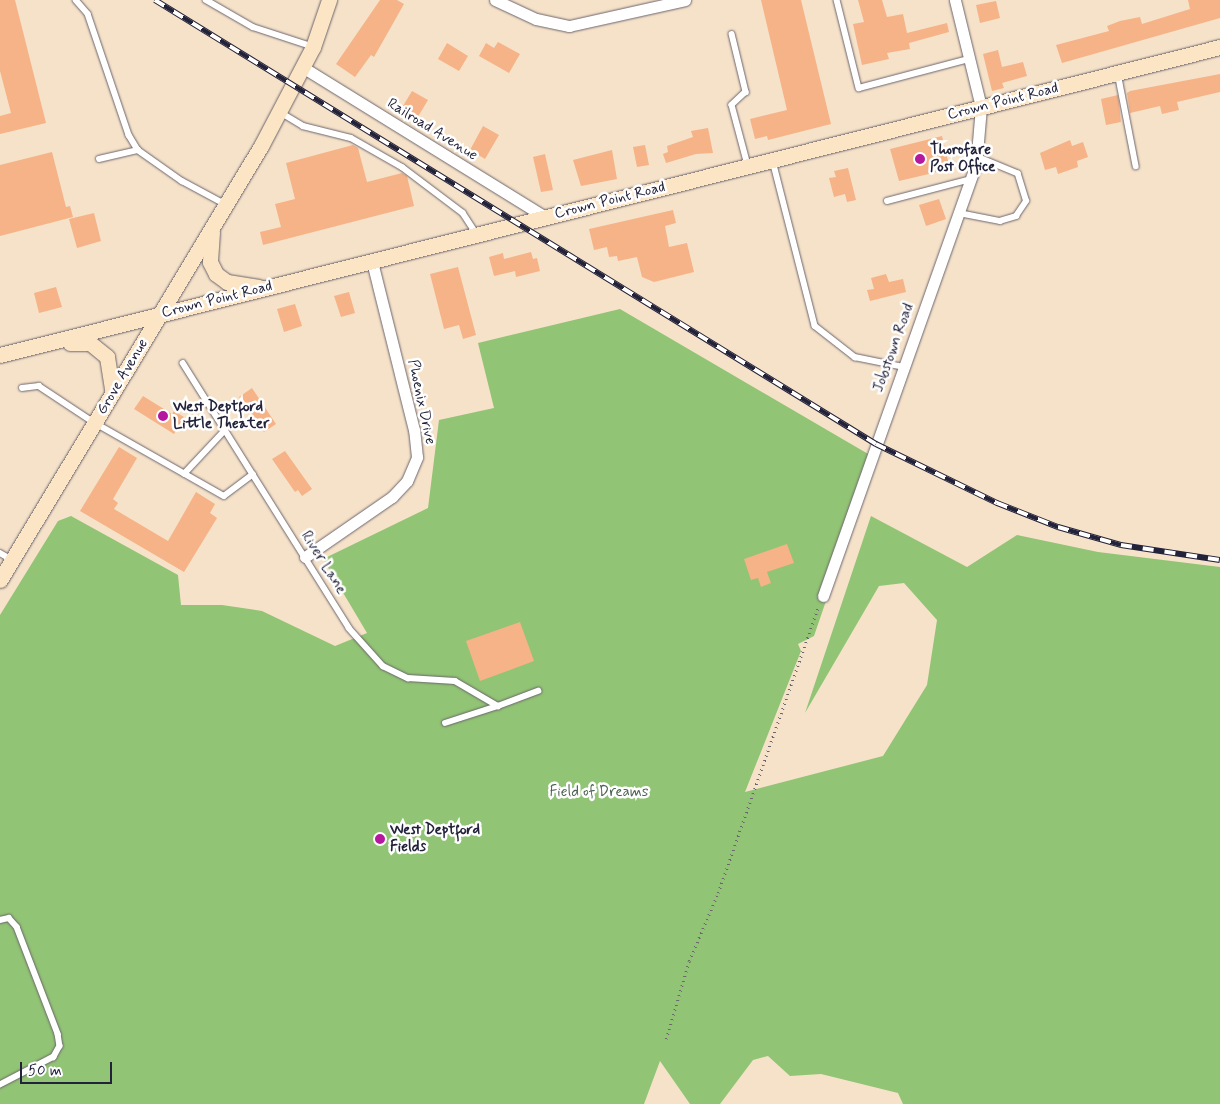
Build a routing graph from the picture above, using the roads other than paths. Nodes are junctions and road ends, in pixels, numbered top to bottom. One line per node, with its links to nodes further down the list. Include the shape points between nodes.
1 (76, 0): 16 (lane, via 88,14 129,135)
2 (206, 0): 9 (lane, via 252,27)
3 (329, 0): 9 (main road, Grove Avenue)
4 (495, 0): 5 (street, via 536,19 569,26)
5 (685, 0)
6 (837, 0): 11 (lane, via 859,88)
7 (956, 0): 11 (street, Jobstown Road)
8 (732, 34): 21 (lane, via 746,92 732,105)
9 (313, 47): 12 (main road, Grove Avenue)
10 (1220, 47): 13 (main road, Crown Point Road)
11 (970, 59): 14 (street, Jobstown Road)
12 (304, 68): 15 (main road, Grove Avenue); 26 (street, Railroad Avenue)
13 (1118, 73): 14 (main road, Crown Point Road); 20 (lane)
14 (981, 107): 17 (street, Jobstown Road); 19 (main road, Crown Point Road)
15 (280, 112): 24 (main road, Grove Avenue); 28 (lane, via 303,126 351,138 402,167 463,214)
16 (138, 150): 18 (lane); 24 (lane)
17 (977, 157): 22 (street, Jobstown Road); 25 (lane, via 1018,174 1026,201 1016,216 1000,221)
18 (98, 159)
19 (772, 161): 21 (main road, Crown Point Road); 35 (lane, via 815,326 855,357)
20 (1136, 166)
21 (749, 167): 26 (main road, Crown Point Road)
22 (971, 179): 23 (lane); 25 (street, Jobstown Road)
23 (887, 201)
24 (227, 205): 27 (main road, Grove Avenue)
25 (959, 213): 35 (street, Jobstown Road)
26 (545, 217): 28 (main road, Crown Point Road)
27 (212, 229): 30 (main road, via 210,262 216,274 227,282); 31 (main road, Grove Avenue)
28 (477, 235): 29 (main road, Crown Point Road)
29 (372, 261): 30 (main road, Crown Point Road); 43 (street, Phoenix Drive, via 414,430 417,457 407,481 392,497)
30 (265, 288): 31 (main road, Crown Point Road)
31 (160, 315): 32 (main road, Crown Point Road); 37 (main road, Grove Avenue)
32 (43, 344): 33 (main road, Crown Point Road); 37 (main road, via 90,343 101,349 107,357)
33 (0, 355)
34 (183, 363): 39 (lane, River Lane)
35 (904, 367): 45 (street, Jobstown Road)
36 (22, 388): 38 (lane, via 39,386)
37 (113, 393): 38 (main road, Grove Avenue)
38 (95, 423): 40 (lane); 42 (main road, Grove Avenue)
39 (225, 430): 40 (lane); 41 (lane, River Lane)
40 (184, 474): 41 (lane, via 224,496)
41 (253, 474): 43 (lane, River Lane)
42 (6, 556): 44 (main road, Grove Avenue)
43 (305, 557): 47 (lane, River Lane, via 349,628 383,666 408,678 455,681)
44 (0, 580)
45 (823, 596)
46 (538, 691): 47 (lane)
47 (498, 706): 48 (lane)
48 (446, 723)
49 (0, 920): 50 (lane, via 9,918 17,927 60,1046 54,1057)
50 (0, 1085)

